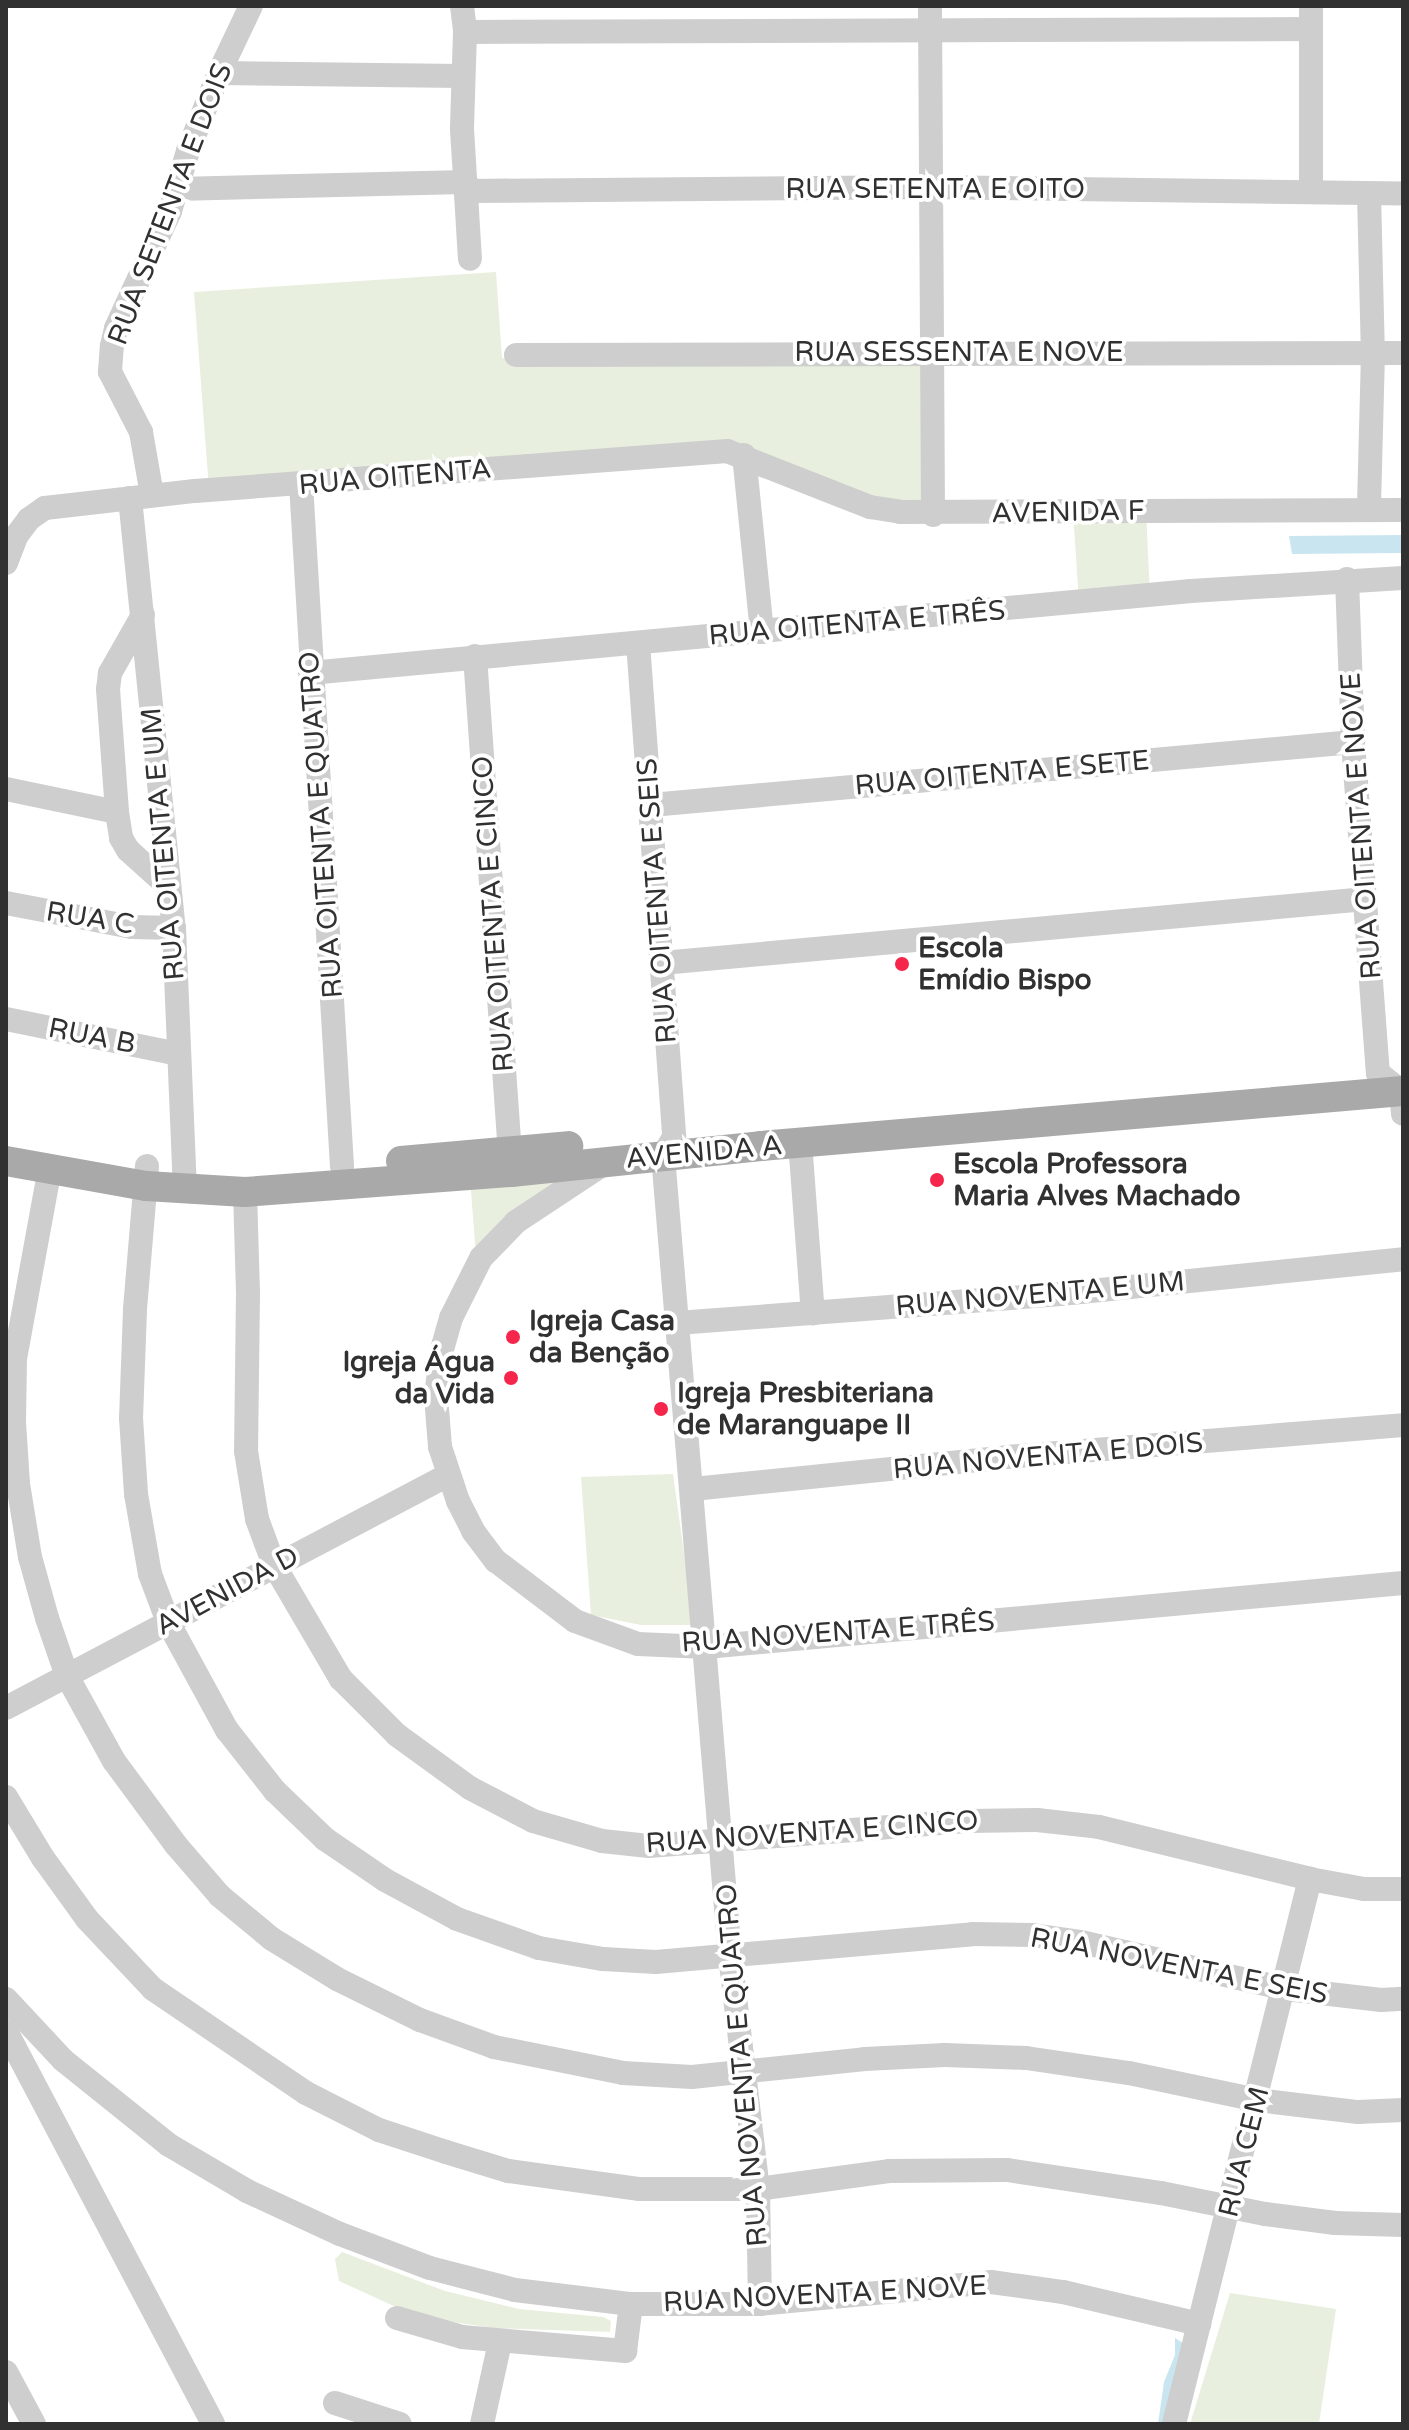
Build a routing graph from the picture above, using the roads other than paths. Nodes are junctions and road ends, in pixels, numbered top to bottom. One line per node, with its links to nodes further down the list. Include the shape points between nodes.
1 (251, 6): 6 (street, RUA SETENTA E DOIS)
2 (462, 6): 5 (street)
3 (930, 17): 4 (street); 5 (street); 9 (street)
4 (1310, 17): 11 (street)
5 (465, 32): 7 (street)
6 (219, 73): 7 (street); 10 (street, RUA SETENTA E DOIS)
7 (462, 76): 8 (street)
8 (466, 186): 9 (street, RUA SETENTA E OITO); 10 (street, RUA SETENTA E OITO); 14 (street)
9 (930, 187): 11 (street, RUA SETENTA E OITO); 15 (street)
10 (177, 189): 21 (street, RUA SETENTA E DOIS, via 116,328 110,372 141,432)
11 (1311, 192): 12 (street, RUA SETENTA E OITO)
12 (1369, 194): 13 (street, RUA SETENTA E OITO); 16 (street)
13 (1403, 194)
14 (470, 259)
15 (934, 353): 16 (street, RUA SESSENTA E NOVE); 18 (street, RUA SESSENTA E NOVE); 24 (street)
16 (1373, 353): 17 (street, RUA SESSENTA E NOVE); 22 (street)
17 (1403, 353)
18 (516, 355)
19 (744, 455): 20 (street, RUA OITENTA, via 691,452); 24 (street, AVENIDA F, via 870,507); 29 (street)
20 (301, 484): 21 (street, RUA OITENTA); 32 (street, RUA OITENTA E QUATRO)
21 (141, 496): 25 (street, RUA OITENTA, via 45,508 17,535); 28 (street, RUA OITENTA E UM)
22 (1369, 510): 23 (street, AVENIDA F); 24 (street, AVENIDA F)
23 (1403, 510)
24 (933, 515)
25 (6, 563)
26 (1403, 578): 27 (street, RUA OITENTA E TRÊS)
27 (1347, 579): 29 (street, RUA OITENTA E TRÊS); 33 (street, RUA OITENTA E NOVE)
28 (143, 615): 36 (street, via 110,673); 37 (street, RUA OITENTA E UM)
29 (762, 632): 30 (street, RUA OITENTA E TRÊS)
30 (638, 643): 31 (street, RUA OITENTA E TRÊS); 35 (street, RUA OITENTA E SEIS)
31 (475, 656): 32 (street, RUA OITENTA E TRÊS); 49 (street, RUA OITENTA E CINCO)
32 (310, 673): 51 (street, RUA OITENTA E QUATRO)
33 (1353, 742): 35 (street, RUA OITENTA E SETE); 38 (street, RUA OITENTA E NOVE)
34 (6, 789): 36 (street)
35 (651, 805): 41 (street, RUA OITENTA E SEIS)
36 (117, 812): 37 (street, via 128,850)
37 (169, 887): 40 (street, RUA OITENTA E UM)
38 (1366, 899): 41 (street); 44 (street, RUA OITENTA E NOVE)
39 (6, 903): 40 (street, RUA C, via 132,927)
40 (174, 928): 43 (street, RUA OITENTA E UM)
41 (662, 963): 47 (street, RUA OITENTA E SEIS)
42 (6, 1019): 43 (street, RUA B)
43 (178, 1054): 54 (street, RUA OITENTA E UM)
44 (1398, 1088): 46 (main road, AVENIDA A); 47 (main road, AVENIDA A, via 1007,1110)
45 (6, 1140): 53 (main road, AVENIDA A)
46 (800, 1142): 47 (main road, AVENIDA A); 57 (street)
47 (668, 1146): 49 (main road, AVENIDA A); 50 (main road, AVENIDA A); 58 (street, RUA NOVENTA E QUATRO)
48 (6, 1161): 52 (main road, AVENIDA A)
49 (510, 1161): 50 (main road, AVENIDA A); 51 (main road, AVENIDA A); 55 (main road, AVENIDA A)
50 (608, 1161): 60 (street, RUA NOVENTA E TRÊS, via 516,1222 481,1258 467,1284 442,1349 436,1396)
51 (342, 1167): 54 (main road, AVENIDA A)
52 (50, 1168): 53 (main road, AVENIDA A); 66 (street, via 15,1358 14,1422 30,1557)
53 (146, 1176): 54 (main road, AVENIDA A); 64 (street, RUA NOVENTA E SEIS, via 131,1418 136,1494 150,1574)
54 (185, 1180): 55 (main road, AVENIDA A)
55 (245, 1192): 62 (street, RUA NOVENTA E CINCO, via 246,1451 257,1519)
56 (1403, 1259): 57 (street, RUA NOVENTA E UM)
57 (813, 1314): 58 (street, RUA NOVENTA E UM)
58 (677, 1323): 61 (street, RUA NOVENTA E QUATRO)
59 (1403, 1425): 61 (street, RUA NOVENTA E DOIS)
60 (448, 1475): 62 (street, AVENIDA D); 65 (street, RUA NOVENTA E TRÊS, via 473,1531 496,1561 575,1621 638,1644)
61 (693, 1489): 65 (street, RUA NOVENTA E QUATRO)
62 (274, 1565): 64 (street, AVENIDA D); 69 (street, RUA NOVENTA E CINCO, via 341,1679 397,1735 470,1788 533,1821 602,1841 649,1846)
63 (1403, 1583): 65 (street, RUA NOVENTA E TRÊS)
64 (168, 1622): 66 (street, AVENIDA D); 72 (street, RUA NOVENTA E SEIS, via 227,1730 275,1791 325,1839 385,1880 457,1919 539,1948 656,1962)
65 (706, 1647): 69 (street, RUA NOVENTA E QUATRO)
66 (67, 1676): 67 (street, AVENIDA D); 77 (street, via 114,1761 220,1896 272,1939 337,1979 420,2020 494,2047 623,2073)
67 (6, 1708)
68 (6, 1797): 80 (street, via 87,1919 153,1989 318,2099 379,2130 508,2171 640,2189)
69 (722, 1841): 70 (street, RUA NOVENTA E CINCO, via 1037,1820 1099,1827); 72 (street, RUA NOVENTA E QUATRO)
70 (1310, 1879): 71 (street, RUA NOVENTA E CINCO, via 1364,1889); 73 (street, RUA CEM)
71 (1403, 1889)
72 (730, 1955): 73 (street, RUA NOVENTA E SEIS, via 973,1934 1033,1935); 77 (street, RUA NOVENTA E QUATRO)
73 (1286, 1989): 75 (street, RUA NOVENTA E SEIS); 78 (street, RUA CEM)
74 (6, 1999): 83 (street, RUA NOVENTA E NOVE, via 63,2060 169,2145 247,2191 430,2268 515,2290)
75 (1403, 1999)
76 (6, 2031): 91 (street)
77 (742, 2073): 78 (street, via 865,2059 1026,2058); 80 (street, RUA NOVENTA E QUATRO)
78 (1257, 2100): 79 (street, via 1358,2112); 81 (street, RUA CEM)
79 (1403, 2110)
80 (758, 2189): 81 (street, via 889,2171 1007,2170); 84 (street, RUA NOVENTA E QUATRO)
81 (1230, 2207): 82 (street, via 1335,2223); 86 (street, RUA CEM)
82 (1403, 2225)
83 (631, 2304): 84 (street, RUA NOVENTA E NOVE); 87 (street, via 625,2351)
84 (760, 2304): 86 (street, RUA NOVENTA E NOVE, via 991,2282 1063,2292)
85 (397, 2318): 87 (street)
86 (1199, 2324): 94 (street, RUA CEM)
87 (500, 2342): 93 (street)
88 (6, 2372): 90 (street)
89 (335, 2403): 92 (street)
90 (34, 2424)
91 (213, 2424)
92 (400, 2424)
93 (482, 2424)
94 (1174, 2424)

